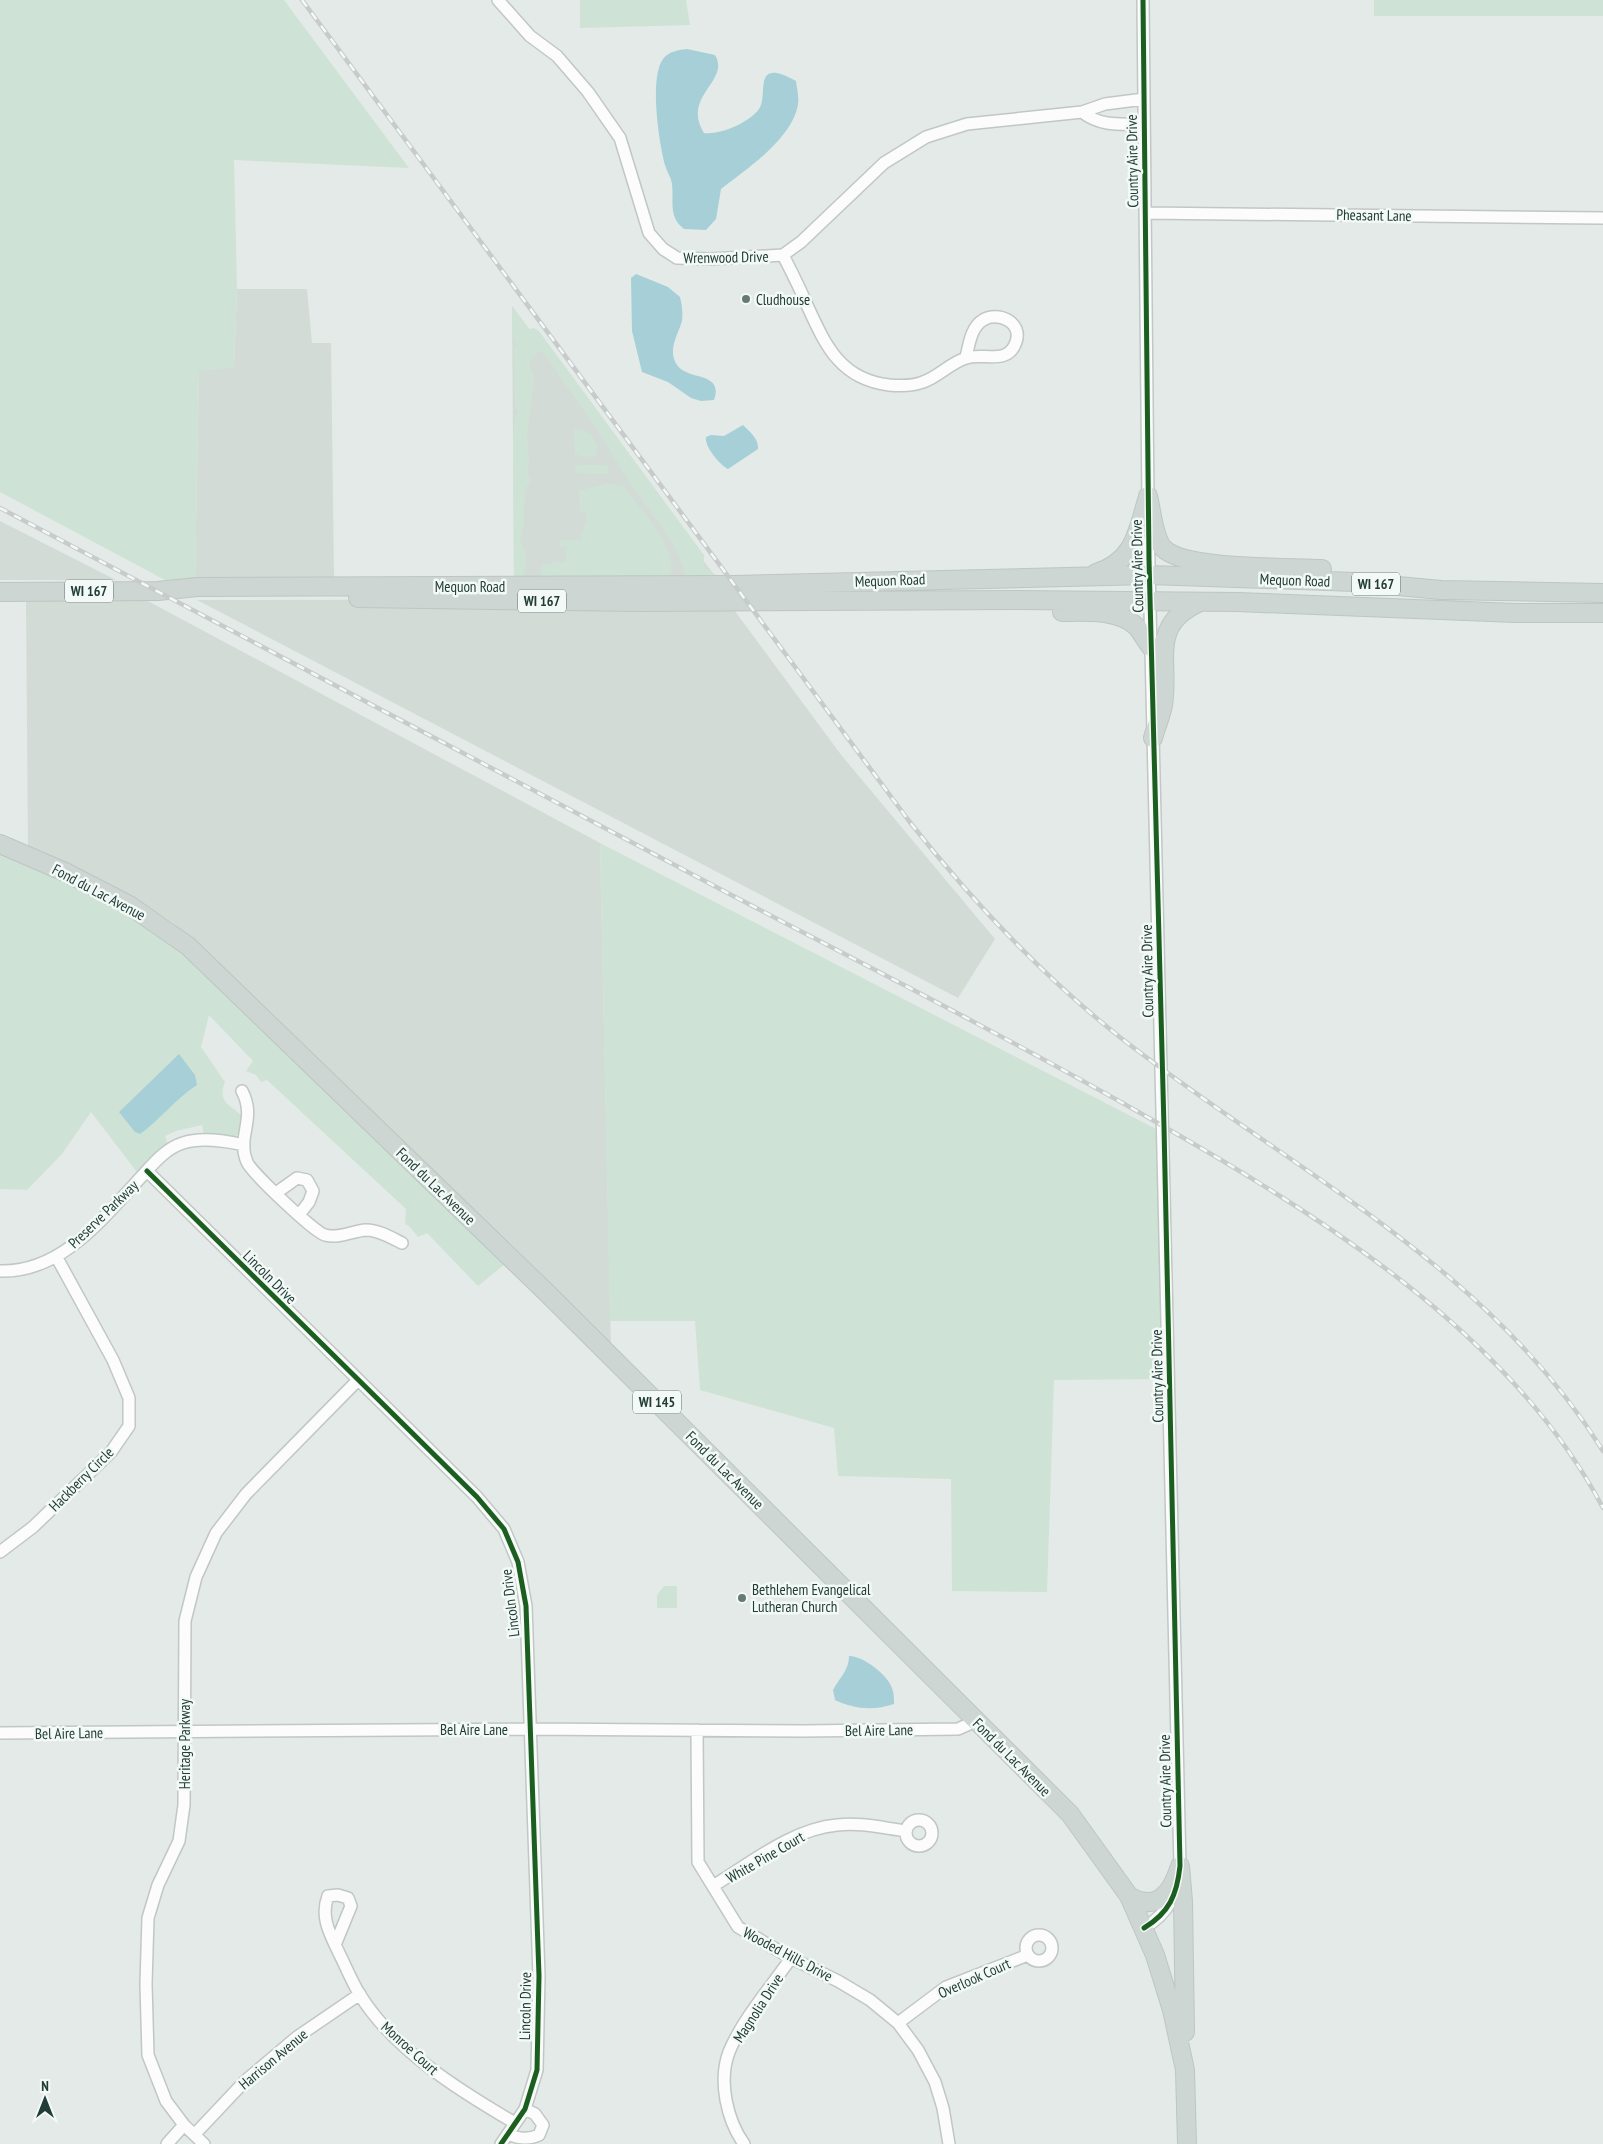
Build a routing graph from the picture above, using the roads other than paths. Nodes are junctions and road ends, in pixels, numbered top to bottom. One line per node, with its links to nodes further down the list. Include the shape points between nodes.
1 (498, 0): 8 (street, Wrenwood Drive, via 530,36 557,56 588,92 620,138 649,233 663,249 677,258)
2 (1143, 0): 3 (street, Country Aire Drive)
3 (1144, 100): 4 (street, Wrenwood Drive, via 1105,104); 5 (street, Country Aire Drive)
4 (1082, 112): 5 (street, via 1093,121 1104,124); 8 (street, Wrenwood Drive, via 967,124 926,137 884,164)
5 (1144, 124): 6 (street, Country Aire Drive)
6 (1145, 213): 7 (street, Pheasant Lane); 10 (street, Country Aire Drive)
7 (1603, 218)
8 (783, 255): 9 (street, via 826,346 842,366 871,383 901,386 923,382)
9 (966, 357): 9 (street, via 998,357 1010,352 1016,342 1015,329 1009,320 989,316 979,323 972,334)
10 (1148, 496): 11 (street, Country Aire Drive); 12 (main road, via 1132,547 1125,557 1108,569); 14 (main road, via 1162,547 1182,559 1200,563 1354,571 1410,580)
11 (1149, 575): 12 (main road, Mequon Road / WI 167); 13 (main road, Mequon Road / WI 167); 18 (street, Country Aire Drive); 21 (main road, via 1139,584 1129,587 1016,588)
12 (1086, 576): 15 (main road, Mequon Road / WI 167, via 734,585 197,586)
13 (1389, 584): 14 (main road, Mequon Road / WI 167); 18 (main road, via 1356,590 1172,588 1162,590)
14 (1432, 589): 17 (main road, Mequon Road / WI 167)
15 (178, 590): 16 (main road, Mequon Road / WI 167); 20 (main road, Mequon Road / WI 167, via 197,594 344,598)
16 (0, 592)
17 (1603, 593)
18 (1150, 601): 19 (main road, Mequon Road / WI 167); 21 (main road, Mequon Road / WI 167); 23 (street, Country Aire Drive)
19 (1201, 601): 22 (main road, Mequon Road / WI 167, via 1516,613); 24 (main road, via 1181,612 1169,626 1164,640 1163,704)
20 (870, 602): 21 (main road, Mequon Road / WI 167); 23 (main road, via 893,609 944,612 1108,614 1128,620)
21 (907, 602)
22 (1603, 613)
23 (1151, 647): 24 (street, Country Aire Drive)
24 (1153, 738): 42 (street, Country Aire Drive)
25 (0, 844): 36 (main road, Fond du Lac Avenue / WI 145, via 129,905 188,946 554,1301)
26 (242, 1091): 27 (street, via 249,1107)
27 (244, 1145): 28 (street, Preserve Parkway, via 184,1142 168,1150); 29 (street, via 247,1163)
28 (147, 1171): 32 (street, Preserve Parkway, via 96,1225); 34 (street, Lincoln Drive)
29 (276, 1193): 30 (street); 30 (street, via 297,1178 307,1180 313,1191)
30 (299, 1215): 31 (street, via 322,1235 339,1236 367,1230)
31 (402, 1243)
32 (56, 1256): 33 (street, Preserve Parkway, via 40,1264); 35 (street, Hackberry Circle, via 113,1360 129,1398 129,1426 111,1452 33,1527)
33 (0, 1271)
34 (358, 1380): 37 (street, Lincoln Drive, via 477,1496 504,1529 518,1562 526,1606); 39 (street, Heritage Parkway, via 246,1494 216,1534 196,1577 185,1621)
35 (0, 1552)
36 (976, 1721): 38 (street, Bel Aire Lane, via 958,1729); 44 (main road, Fond du Lac Avenue / WI 145, via 1070,1814)
37 (530, 1729): 38 (street, Bel Aire Lane); 39 (street, Bel Aire Lane); 52 (street, Lincoln Drive, via 539,1976 537,2070)
38 (697, 1730): 43 (street, Wooded Hills Drive, via 698,1862)
39 (185, 1732): 40 (street, Bel Aire Lane); 54 (street, Heritage Parkway, via 184,1805 179,1841 158,1885 148,1918 146,1984 148,2055 166,2101)
40 (0, 1733)
41 (906, 1831): 43 (street, White Pine Court, via 862,1824 836,1824 798,1834)
42 (1180, 1866): 44 (main road, via 1169,1893 1162,1898 1144,1902); 45 (street, Country Aire Drive, via 1172,1901 1162,1915); 51 (main road)
43 (713, 1886): 48 (street, Wooded Hills Drive, via 738,1927)
44 (1129, 1896): 45 (main road, Fond du Lac Avenue / WI 145)
45 (1144, 1928): 51 (main road, Fond du Lac Avenue / WI 145, via 1172,2010)
46 (335, 1945): 49 (street, Monroe Court)
47 (1028, 1954): 50 (street, Overlook Court, via 946,1988)
48 (791, 1958): 50 (street, Wooded Hills Drive, via 870,2000); 59 (street, Magnolia Drive, via 748,2019 729,2053 724,2087 734,2130)
49 (360, 1994): 53 (street, Monroe Court, via 382,2025 429,2067 467,2095); 55 (street, Harrison Avenue, via 297,2037 245,2081)
50 (898, 2023): 60 (street, Wooded Hills Drive, via 918,2050 935,2082)
51 (1185, 2070): 61 (main road, Fond du Lac Avenue / WI 145)
52 (525, 2109): 53 (street, Lincoln Drive); 56 (street, via 535,2114 543,2125 539,2135 528,2139)
53 (516, 2123): 56 (street, Lincoln Drive)
54 (184, 2125): 55 (street, Heritage Parkway); 57 (street)
55 (195, 2134): 58 (street, Heritage Parkway)
56 (504, 2139)
57 (167, 2144)
58 (204, 2144)
59 (744, 2144)
60 (948, 2144)
61 (1187, 2144)

